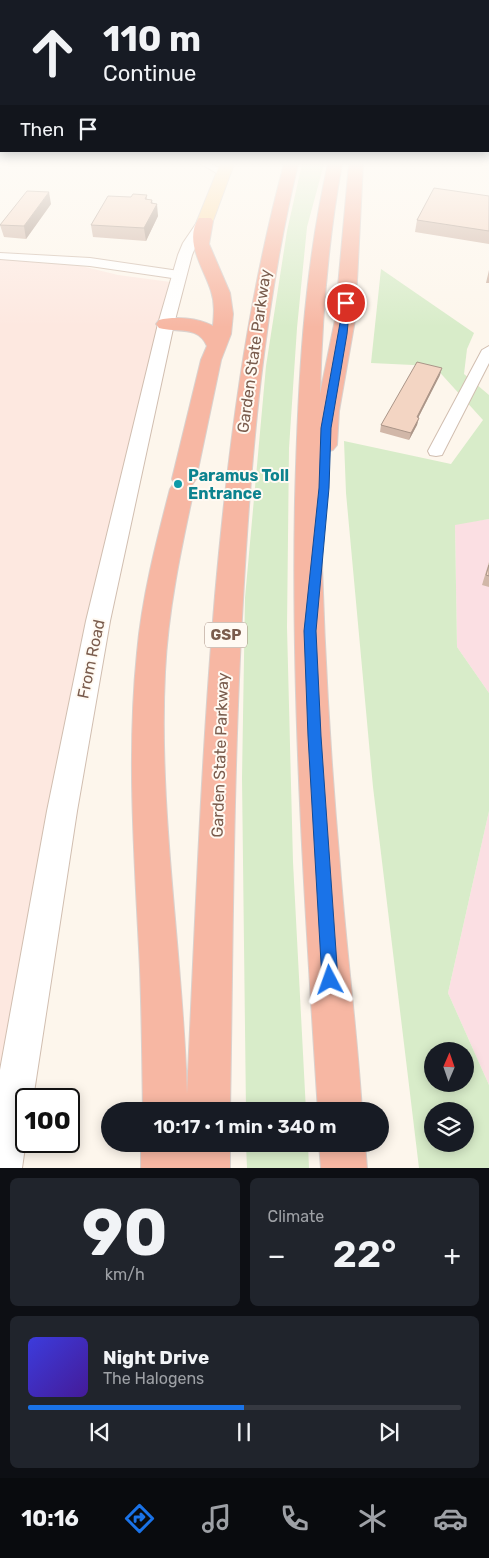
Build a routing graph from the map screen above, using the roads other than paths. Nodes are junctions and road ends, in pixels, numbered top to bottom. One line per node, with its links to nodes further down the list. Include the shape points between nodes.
1 (278, 219): 14 (highway, Garden State Parkway / GSP, via 249,374 238,471 223,681)
2 (325, 219): 12 (highway, via 311,352 307,496)
3 (353, 219): 12 (highway, via 344,327 326,428 324,488)
4 (205, 221): 7 (street, From Road, via 190,243); 9 (highway, via 201,244 224,306)
5 (0, 256): 6 (street)
6 (57, 260): 7 (street, via 118,275)
7 (179, 279): 8 (street, From Road)
8 (166, 324): 9 (highway, via 205,329 213,334); 19 (street, From Road, via 112,555 79,715)
9 (216, 345): 13 (highway, via 162,581 150,674 149,802 161,983)
10 (489, 350): 11 (street)
11 (436, 451)
12 (310, 631): 15 (highway, via 322,864)
13 (165, 1102)
14 (208, 1102)
15 (339, 1102)
16 (164, 1152): 20 (highway)
17 (207, 1152): 21 (highway)
18 (343, 1152): 22 (highway)
19 (2, 1168)
20 (164, 1168)
21 (206, 1168)
22 (344, 1168)

